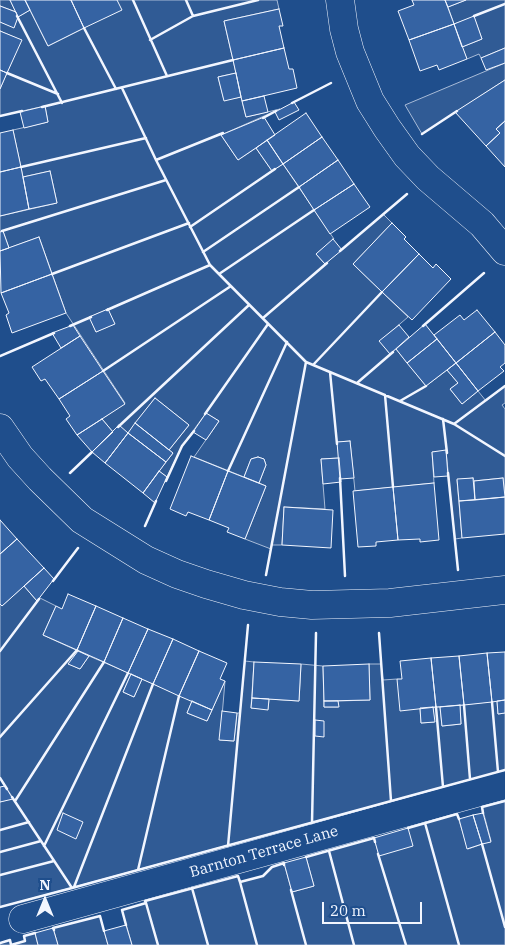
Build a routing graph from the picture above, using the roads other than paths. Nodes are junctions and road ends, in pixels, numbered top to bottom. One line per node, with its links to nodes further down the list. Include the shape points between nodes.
1 (340, 0): 2 (street, via 350,52 370,101 387,128 412,162 482,224)
2 (505, 251)
3 (2, 434): 4 (street, via 40,480 82,520 146,560 206,584 280,602 312,605 390,603)
4 (505, 590)
5 (505, 785): 6 (street, Barnton Terrace Lane)
6 (24, 919)

